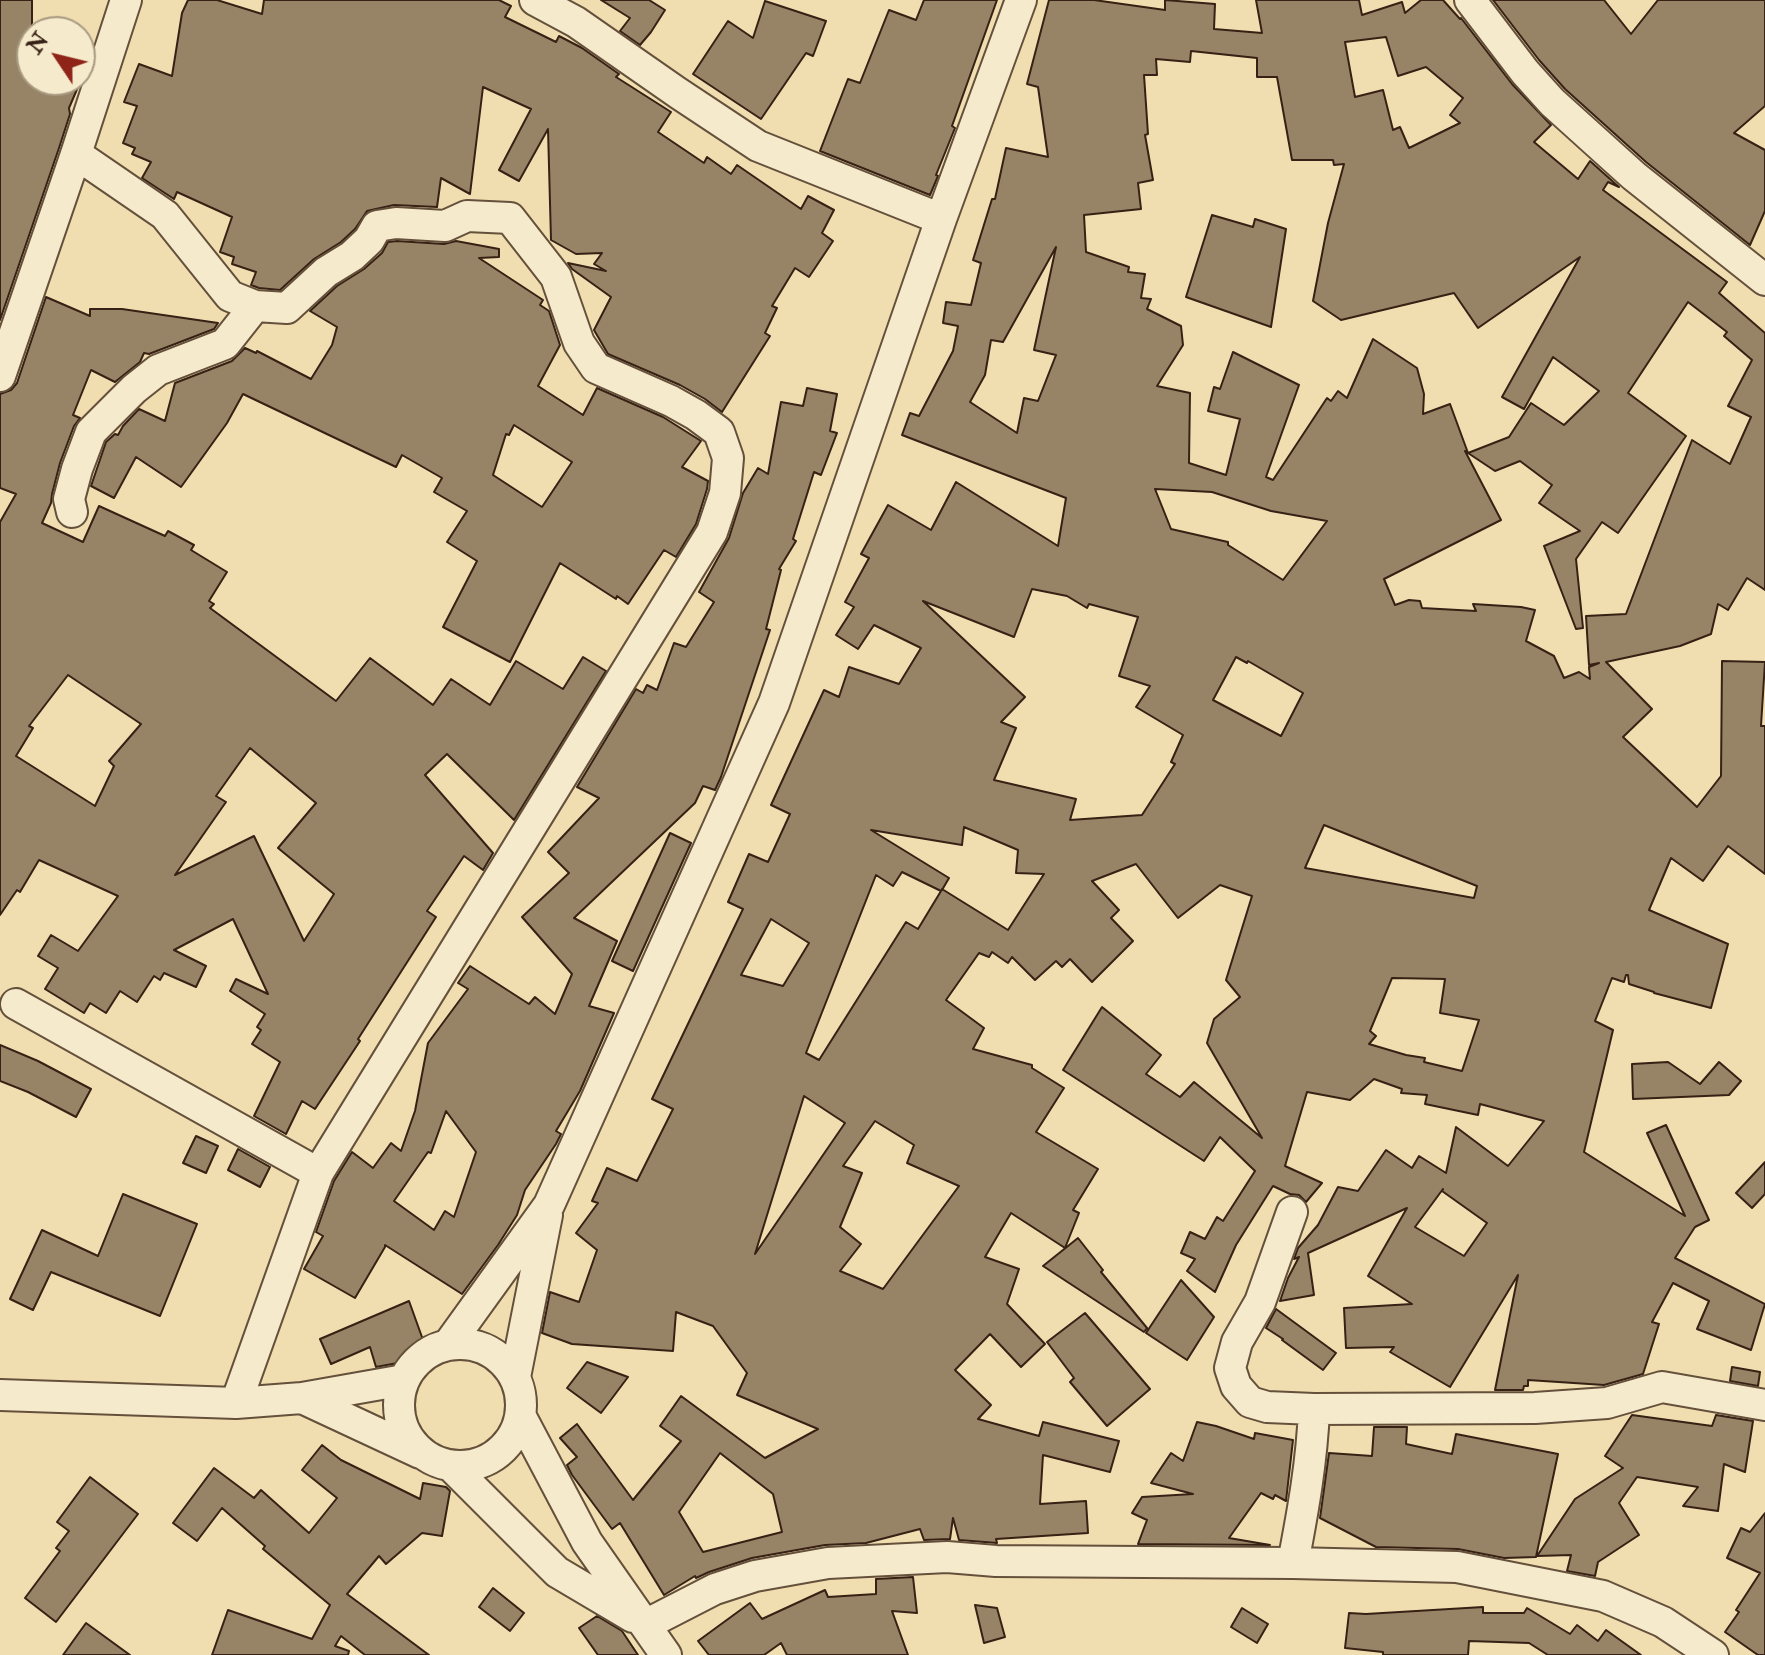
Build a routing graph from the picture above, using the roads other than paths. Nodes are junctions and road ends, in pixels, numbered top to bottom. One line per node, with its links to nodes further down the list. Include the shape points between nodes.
1 (126, 0): 5 (street)
2 (535, 0): 6 (street, via 576,22 758,146)
3 (1021, 0): 6 (street)
4 (1470, 0): 7 (street, via 1552,102 1634,176)
5 (76, 154): 8 (street, via 165,215 230,296); 9 (street)
6 (941, 219): 13 (street, via 774,703)
7 (1765, 280)
8 (255, 306): 10 (street, via 225,344 158,370 91,432 69,499); 12 (street, via 287,308 352,256 377,226 445,226 467,216 510,218 556,277 579,343 596,368 696,415 719,432 728,458 725,493 712,532)
9 (0, 376)
10 (72, 512)
11 (16, 1004): 12 (street)
12 (318, 1173): 20 (street)
13 (549, 1205): 15 (street); 16 (street)
14 (1292, 1212): 22 (street, via 1230,1368 1250,1402)
15 (448, 1345): 16 (street, via 486,1349); 17 (street, via 430,1352)
16 (515, 1377): 23 (street)
17 (404, 1380): 19 (street); 24 (street, via 399,1414)
18 (0, 1395): 20 (street)
19 (302, 1398): 20 (street); 24 (street)
20 (236, 1403)
21 (1765, 1405): 22 (street, via 1662,1387 1607,1403 1535,1408)
22 (1314, 1409): 26 (street)
23 (521, 1417): 25 (street, via 501,1452 486,1462); 27 (street, via 587,1542)
24 (420, 1453): 25 (street)
25 (452, 1467): 27 (street, via 557,1572)
26 (1293, 1563): 27 (street, via 947,1557 828,1563 741,1580); 29 (street, via 1457,1567 1603,1596 1663,1622)
27 (645, 1625): 28 (street)
28 (666, 1655)
29 (1713, 1655)

